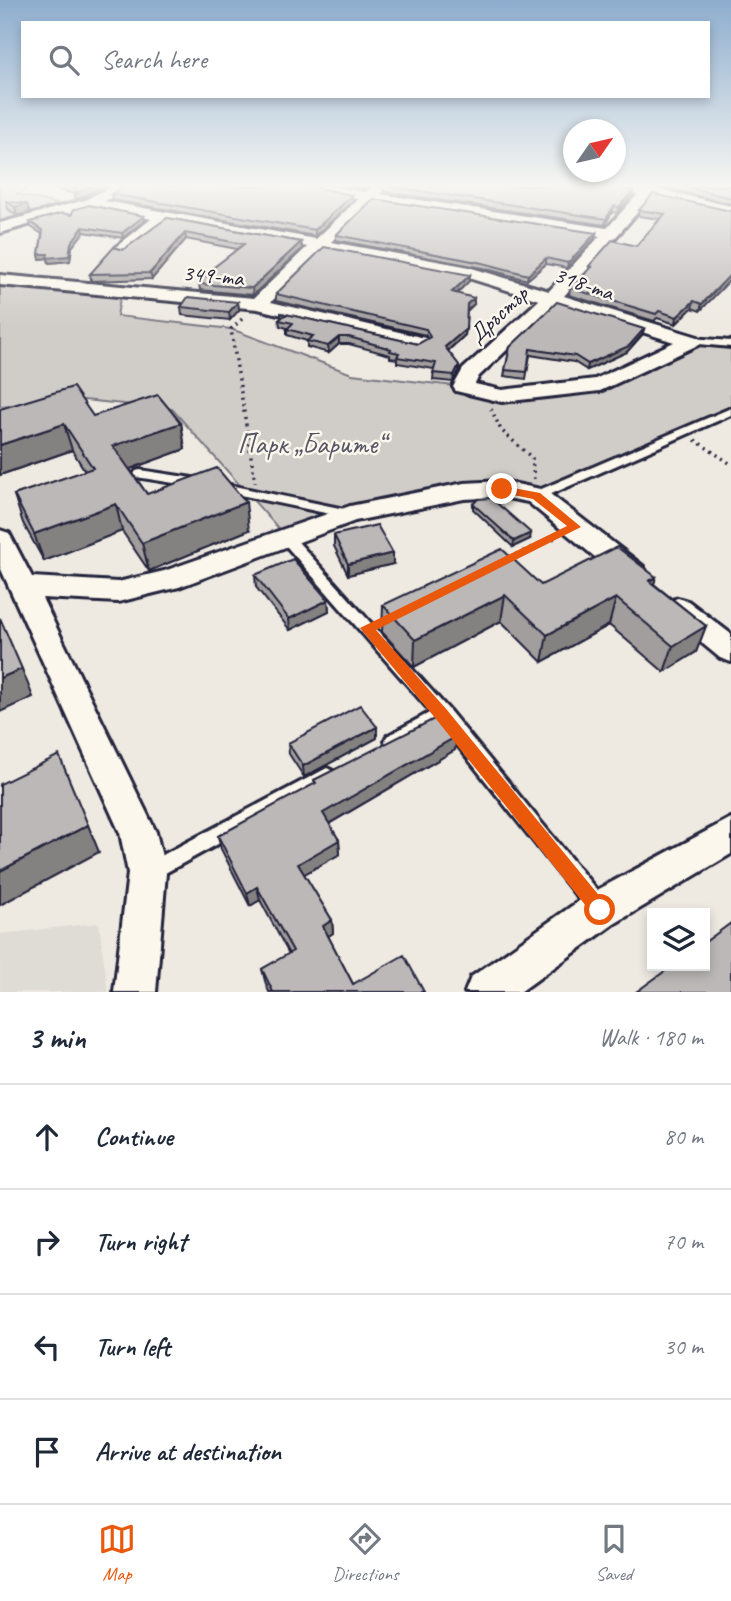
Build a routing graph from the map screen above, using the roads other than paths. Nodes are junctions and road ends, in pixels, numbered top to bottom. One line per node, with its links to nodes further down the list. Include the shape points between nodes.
1 (143, 232): 7 (street)
2 (259, 232): 6 (street, 318-та)
3 (332, 232): 6 (street)
4 (608, 232): 5 (street)
5 (612, 233): 9 (street, Дръстър)
6 (321, 243): 9 (street, 318-та, via 466,271); 10 (street)
7 (123, 248)
8 (0, 280): 10 (street, 349-та)
9 (554, 296): 11 (street, 318-та); 11 (street, Дръстър, via 470,373 463,387 502,396 600,385)
10 (258, 304): 12 (street, 349-та)
11 (691, 341): 13 (lane)
12 (418, 342)
13 (731, 344)
14 (731, 411): 16 (lane)
15 (140, 474): 17 (lane)
16 (536, 496): 17 (street, via 502,489 464,491); 21 (street)
17 (350, 514): 18 (street)
18 (286, 537): 20 (street, via 169,580 118,592); 22 (lane)
19 (0, 539): 20 (street)
20 (23, 587): 26 (street, via 138,832)
21 (731, 650)
22 (442, 714): 23 (lane); 27 (lane)
23 (380, 747)
24 (344, 767): 26 (lane)
25 (731, 835): 27 (street)
26 (147, 873): 28 (street)
27 (600, 910): 29 (street)
28 (135, 992)
29 (486, 992)

